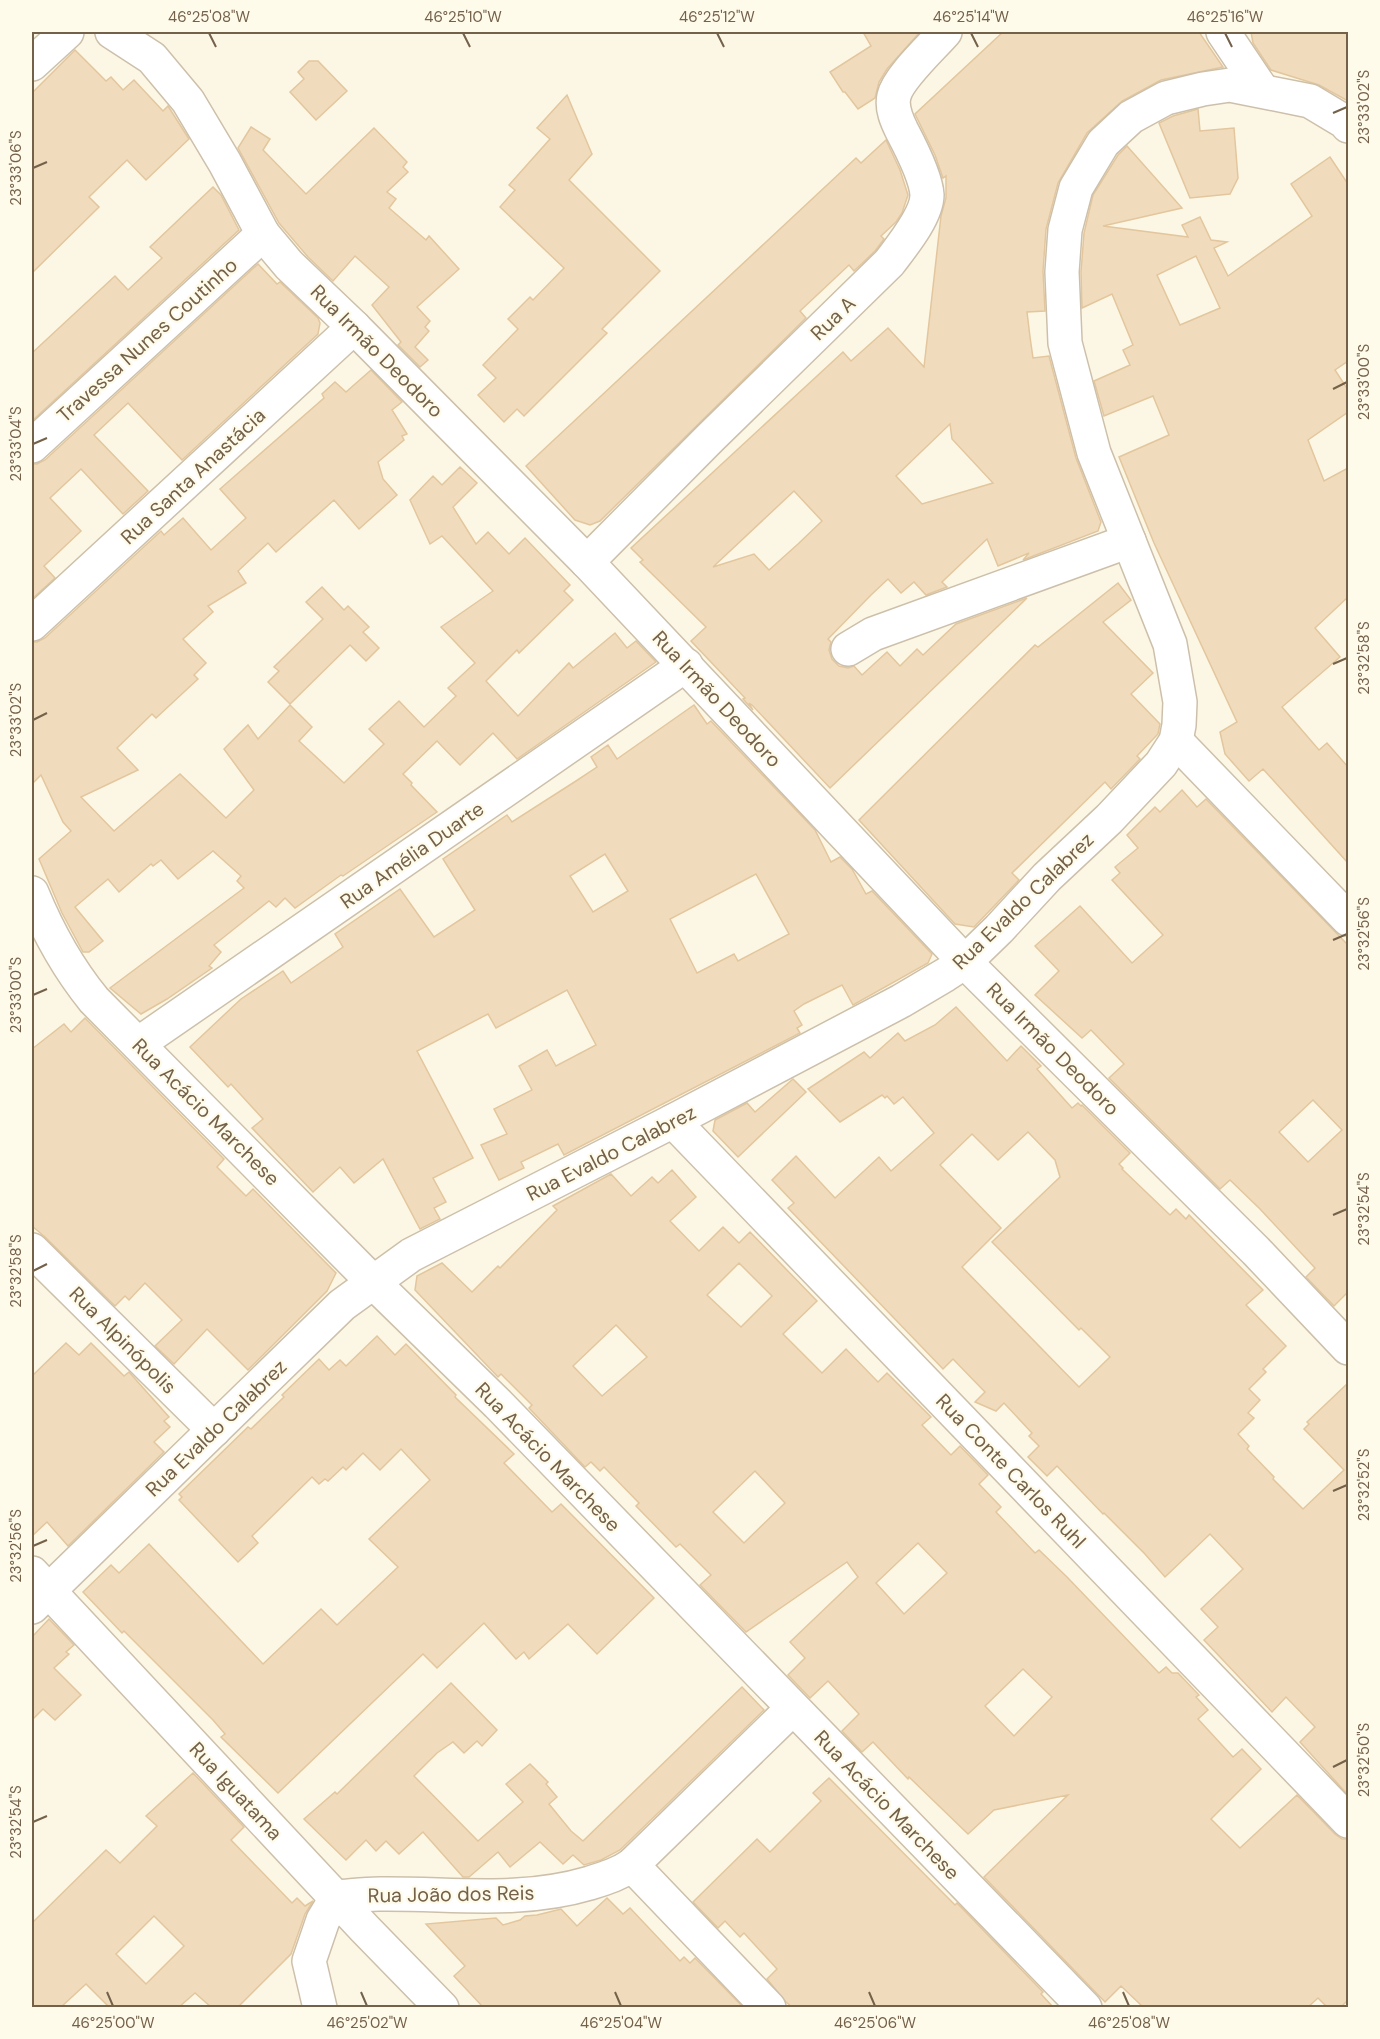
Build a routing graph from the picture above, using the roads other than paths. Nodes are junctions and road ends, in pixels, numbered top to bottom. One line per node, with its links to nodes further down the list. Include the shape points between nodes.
1 (67, 32): 5 (street)
2 (112, 32): 8 (street, Rua Irmão Deodoro, via 152,58 188,101)
3 (945, 32): 12 (street, Rua A, via 900,83 893,98 895,117 927,195 917,223 903,244 889,263)
4 (1223, 32): 6 (street)
5 (32, 64)
6 (1262, 90): 7 (street, Rua Evaldo Calabrez, via 1310,101); 11 (street, Rua Evaldo Calabrez, via 1230,85 1166,98 1131,117 1103,143 1076,188 1065,230 1062,272 1065,343 1094,453)
7 (1348, 126)
8 (263, 234): 9 (street, Rua Irmão Deodoro, via 289,266); 10 (street, Travessa Nunes Coutinho)
9 (354, 327): 12 (street, Rua Irmão Deodoro); 13 (street, Rua Santa Anastácia)
10 (32, 446)
11 (1129, 540): 14 (street, via 873,634); 16 (street, Rua Evaldo Calabrez, via 1170,644 1180,702)
12 (587, 562): 15 (street, Rua Irmão Deodoro)
13 (32, 624)
14 (848, 649)
15 (686, 665): 20 (street, Rua Irmão Deodoro); 21 (street, Rua Amélia Duarte)
16 (1176, 741): 18 (street); 20 (street, Rua Evaldo Calabrez, via 1161,764 1118,810)
17 (32, 893): 19 (street, Rua Acácio Marchese)
18 (1348, 919)
19 (43, 951): 21 (street, Rua Acácio Marchese, via 76,979)
20 (965, 962): 22 (street, Rua Evaldo Calabrez, via 901,1001); 25 (street, Rua Irmão Deodoro, via 1256,1251)
21 (138, 1044): 24 (street, Rua Acácio Marchese)
22 (673, 1121): 24 (street, Rua Evaldo Calabrez, via 411,1255); 29 (street, Rua Conte Carlos Ruhl)
23 (32, 1250): 26 (street, Rua Alpinópolis)
24 (373, 1282): 26 (street, Rua Evaldo Calabrez, via 342,1305); 28 (street, Rua Acácio Marchese, via 498,1404)
25 (1348, 1348)
26 (214, 1430): 27 (street, Rua Evaldo Calabrez)
27 (37, 1590): 31 (street, Rua Iguatama)
28 (793, 1708): 30 (street, Rua João dos Reis); 35 (street, Rua Acácio Marchese)
29 (1348, 1821)
30 (632, 1864): 31 (street, Rua João dos Reis, via 610,1877 536,1894); 34 (street)
31 (337, 1897): 32 (street, via 323,1920 309,1960); 33 (street, Rua Iguatama)
32 (320, 2007)
33 (442, 2007)
34 (769, 2007)
35 (1085, 2007)

